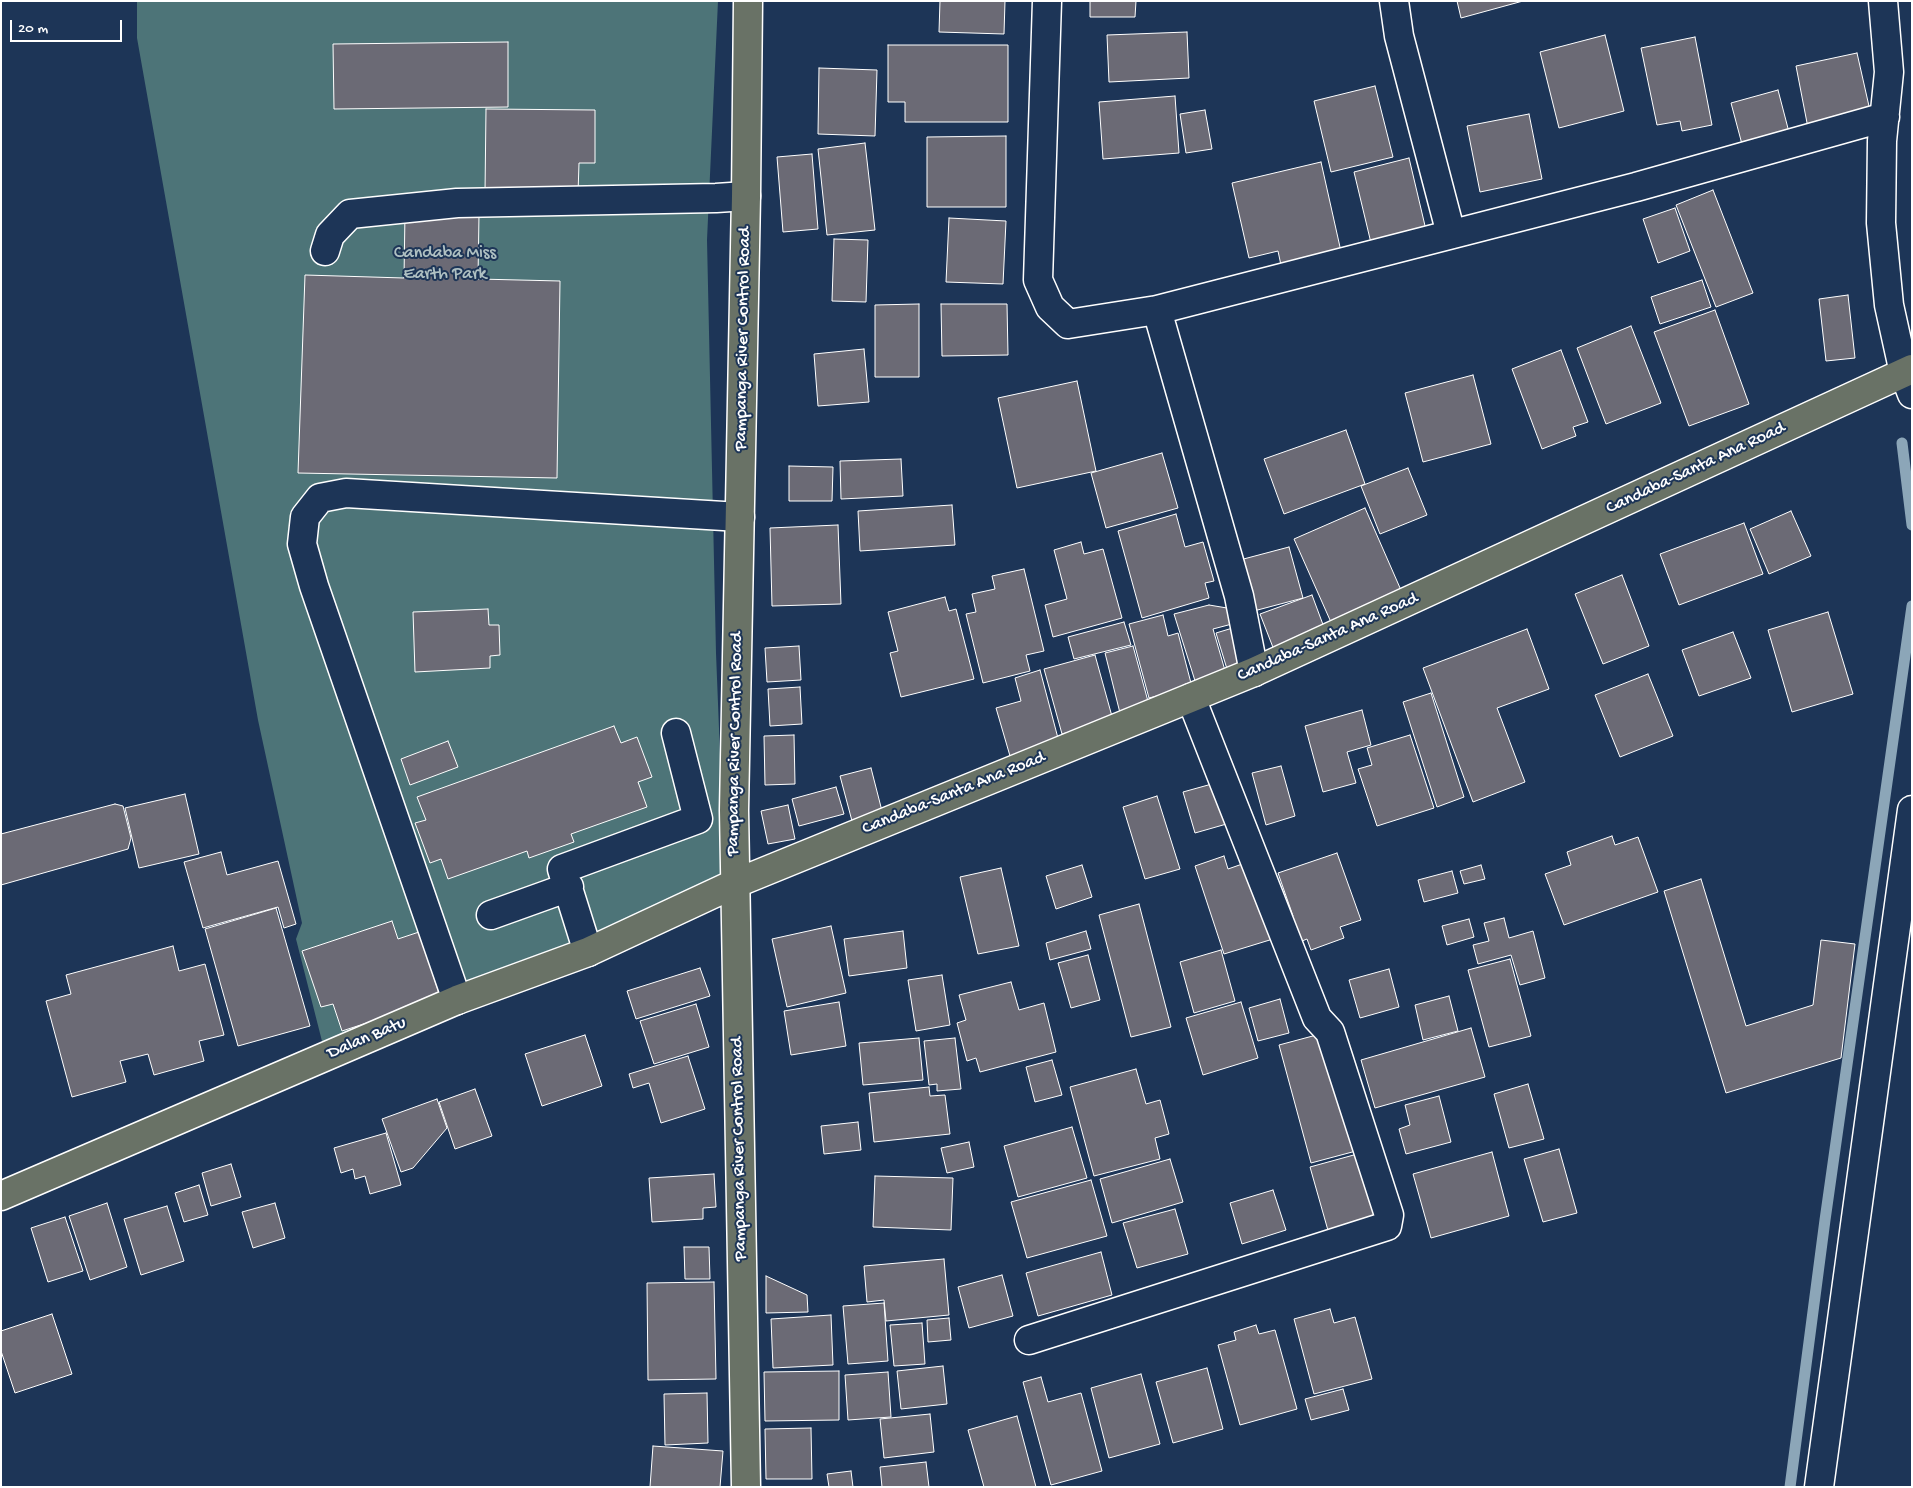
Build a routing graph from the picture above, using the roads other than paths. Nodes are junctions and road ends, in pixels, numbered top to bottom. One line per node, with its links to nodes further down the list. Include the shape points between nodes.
1 (748, 1): 6 (main road, Pampanga River Control Road)
2 (1047, 1): 9 (street, via 1038,280 1050,307 1068,324)
3 (1394, 1): 7 (street, via 1399,36)
4 (1883, 1): 5 (street, via 1889,72)
5 (1884, 117): 7 (street, via 1636,187); 10 (street, via 1881,224 1889,305)
6 (746, 196): 8 (street, via 457,203 350,214 330,235); 11 (main road, Pampanga River Control Road)
7 (1451, 234): 9 (street)
8 (325, 250)
9 (1157, 310): 12 (street, via 1239,596)
10 (1909, 379): 12 (main road, Candaba-Santa Ana Road)
11 (740, 517): 15 (main road, Pampanga River Control Road); 22 (street, via 346,494 320,498 305,518 302,544 314,586)
12 (1254, 672): 13 (main road, Candaba-Santa Ana Road)
13 (1191, 698): 18 (main road, Candaba-Santa Ana Road); 24 (street, via 1317,1018 1330,1032 1389,1215 1387,1226)
14 (676, 733): 17 (street)
15 (734, 810): 17 (street); 18 (main road, Pampanga River Control Road)
16 (1912, 810): 26 (street)
17 (698, 819): 19 (street, via 562,869)
18 (734, 884): 21 (main road, Dalan Batu); 25 (main road, Pampanga River Control Road)
19 (569, 887): 20 (street); 21 (street)
20 (491, 915)
21 (588, 952): 22 (main road, Dalan Batu)
22 (457, 1000): 23 (main road, Dalan Batu)
23 (1, 1196)
24 (1028, 1340)
25 (746, 1487)
26 (1819, 1487)

